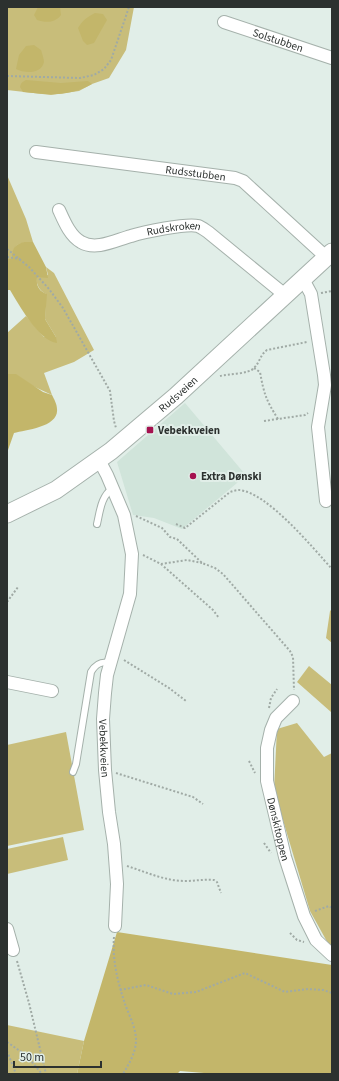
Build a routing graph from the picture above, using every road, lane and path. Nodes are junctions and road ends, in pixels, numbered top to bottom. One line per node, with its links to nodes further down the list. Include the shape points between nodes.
1 (129, 7): 4 (path, via 110,60 104,69 94,75 80,78)
2 (224, 22): 3 (street, Solstubben)
3 (332, 58)
4 (7, 76)
5 (36, 152): 8 (street, Rudsstubben, via 235,178 243,181)
6 (59, 210): 12 (street, Rudskroken, via 73,234 81,242 92,246 132,235 188,225 198,226)
7 (7, 249): 10 (path)
8 (329, 254): 11 (street, Rudsveien)
9 (7, 257): 10 (path)
10 (21, 259): 19 (path, via 63,308 110,391 114,421)
11 (303, 279): 12 (street, Rudsveien); 13 (street, via 311,294)
12 (285, 295): 15 (street, Rudsveien)
13 (318, 332): 14 (path, via 306,343 267,350 262,353); 16 (street, via 325,385)
14 (254, 368): 15 (path, via 250,371 217,376); 17 (path, via 260,372 267,401)
15 (203, 371): 19 (street, Rudsveien)
16 (321, 406): 17 (path, via 305,415); 22 (street, via 318,428)
17 (278, 419): 18 (path)
18 (264, 421)
19 (121, 443): 20 (street, Rudsveien)
20 (99, 460): 21 (street, Vebekkveien); 23 (street, Rudsveien, via 56,490)
21 (113, 488): 24 (street, Vebekkveien); 25 (lane, via 106,493 102,501)
22 (326, 501)
23 (7, 514)
24 (124, 515): 27 (street, Vebekkveien); 28 (path, via 136,516 162,528)
25 (97, 524)
26 (176, 524): 30 (path, via 185,528 230,492 247,492 282,515)
27 (131, 549): 29 (path); 34 (street, Vebekkveien, via 130,594)
28 (204, 563): 29 (path, via 187,560); 38 (path, via 223,574 290,651)
29 (161, 564): 33 (path)
30 (332, 569)
31 (18, 587): 32 (path)
32 (7, 602)
33 (219, 618)
34 (113, 658): 37 (path, via 136,667); 39 (street, Vebekkveien, via 105,693); 40 (lane, via 95,666 90,672)
35 (7, 682): 36 (street)
36 (52, 691)
37 (186, 701)
38 (294, 701): 45 (street, Dønskitoppen, via 276,718 271,730 267,748 267,780 285,857)
39 (105, 770): 41 (path, via 193,797); 42 (street, Vebekkveien)
40 (73, 772)
41 (203, 804)
42 (116, 862): 43 (path, via 161,878 184,881 214,880); 46 (street, Vebekkveien)
43 (221, 893)
44 (332, 908): 45 (path, via 329,906)
45 (304, 916): 49 (street, Dønskitoppen, via 316,940)
46 (115, 926): 50 (path, via 113,947)
47 (7, 929): 48 (street)
48 (13, 950): 56 (path)
49 (332, 955)
50 (120, 990): 51 (path, via 146,985 173,994 196,992 245,973 285,992 308,989); 57 (path, via 136,1040 132,1059)
51 (332, 993)
52 (7, 1042): 55 (path, via 27,1056)
53 (7, 1051): 54 (path)
54 (16, 1074)
55 (42, 1074)
56 (46, 1074)
57 (123, 1074)

